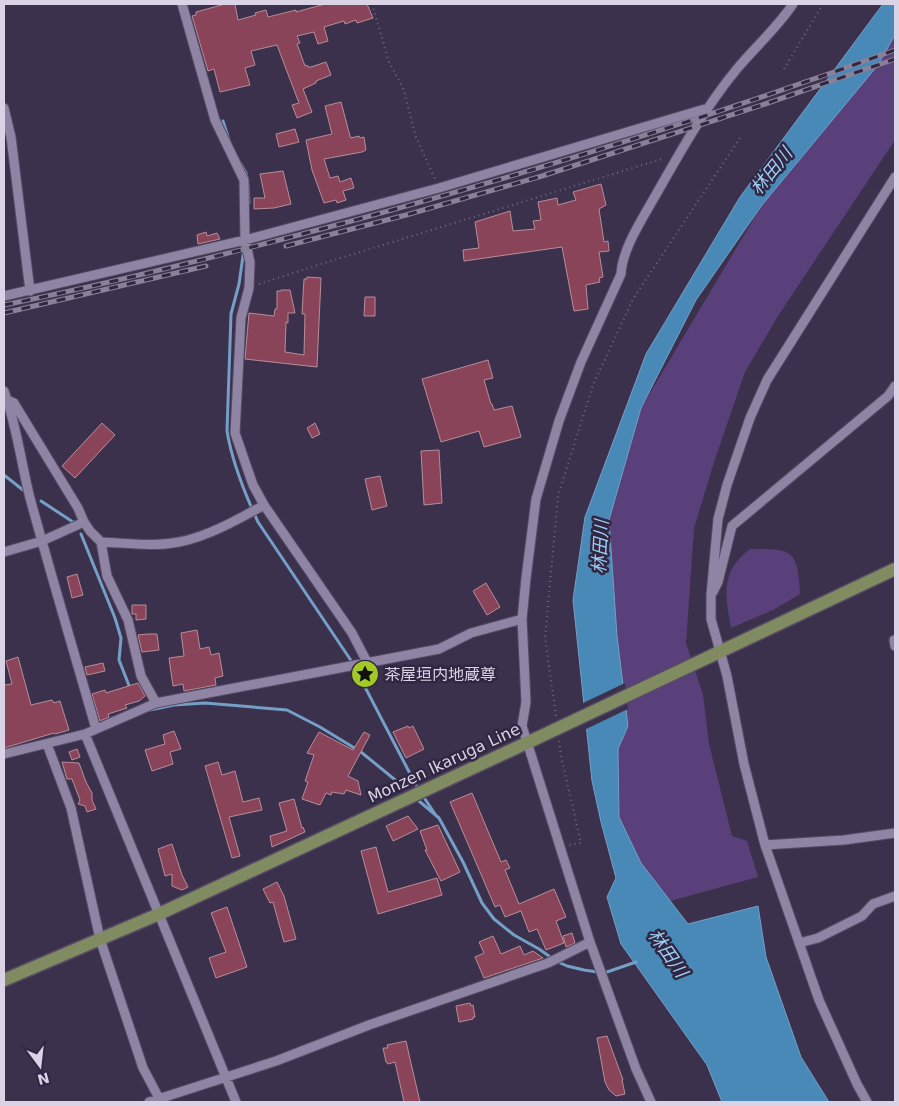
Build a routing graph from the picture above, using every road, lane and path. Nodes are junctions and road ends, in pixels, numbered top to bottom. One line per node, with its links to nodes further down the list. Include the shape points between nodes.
1 (182, 4): 12 (street, via 215,120 244,180)
2 (372, 4): 11 (path, via 389,62 403,88 416,137)
3 (793, 4): 7 (street)
4 (823, 4): 5 (path)
5 (784, 69)
6 (4, 108): 14 (street, via 11,137)
7 (708, 108): 9 (street); 11 (street)
8 (740, 138): 31 (path, via 634,299 593,385 558,496 546,638)
9 (679, 154): 13 (path); 25 (street, via 638,227 559,421 536,499)
10 (895, 176): 24 (street, via 767,380 753,410 726,485 718,519)
11 (439, 188): 12 (street)
12 (245, 240): 13 (street, via 250,262); 14 (street)
13 (249, 288): 18 (street, via 241,318 235,433 253,485)
14 (30, 291): 15 (street)
15 (4, 296)
16 (894, 392): 24 (street, via 732,526 718,582)
17 (6, 396): 19 (street, via 14,403); 20 (street)
18 (264, 505): 21 (street, via 210,532 180,542 152,545); 29 (street, via 352,632)
19 (84, 522): 20 (street); 21 (street)
20 (42, 541): 22 (street); 32 (street)
21 (101, 542): 30 (street, via 107,576 128,620 141,676)
22 (4, 552)
23 (895, 569): 28 (main road, Monzen Ikaruga Line)
24 (711, 595): 28 (street)
25 (522, 619): 29 (street, via 471,633 439,648); 35 (street, via 526,702 522,726)
26 (895, 640): 27 (street)
27 (895, 646)
28 (716, 653): 35 (main road, Monzen Ikaruga Line, bridge); 39 (street, via 727,676 744,764)
29 (367, 662): 30 (street)
30 (156, 703): 32 (street)
31 (556, 717)
32 (96, 729): 33 (street)
33 (85, 734): 36 (street); 42 (street)
34 (558, 736): 40 (path, via 581,843)
35 (530, 741): 40 (street); 42 (main road, Monzen Ikaruga Line)
36 (47, 744): 37 (street); 43 (street, via 71,808)
37 (4, 754)
38 (895, 833): 39 (street)
39 (765, 845): 45 (street)
40 (561, 846): 44 (street)
41 (895, 896): 45 (street, via 873,904 862,916)
42 (159, 914): 43 (main road, Monzen Ikaruga Line); 47 (street)
43 (100, 939): 46 (main road, Monzen Ikaruga Line); 48 (street, via 143,1068)
44 (590, 942): 47 (street, via 548,963); 51 (street)
45 (799, 944): 52 (street, via 819,1000)
46 (4, 980)
47 (226, 1077): 48 (street); 50 (street)
48 (161, 1101): 49 (street)
49 (149, 1102)
50 (236, 1102)
51 (651, 1102)
52 (867, 1102)

